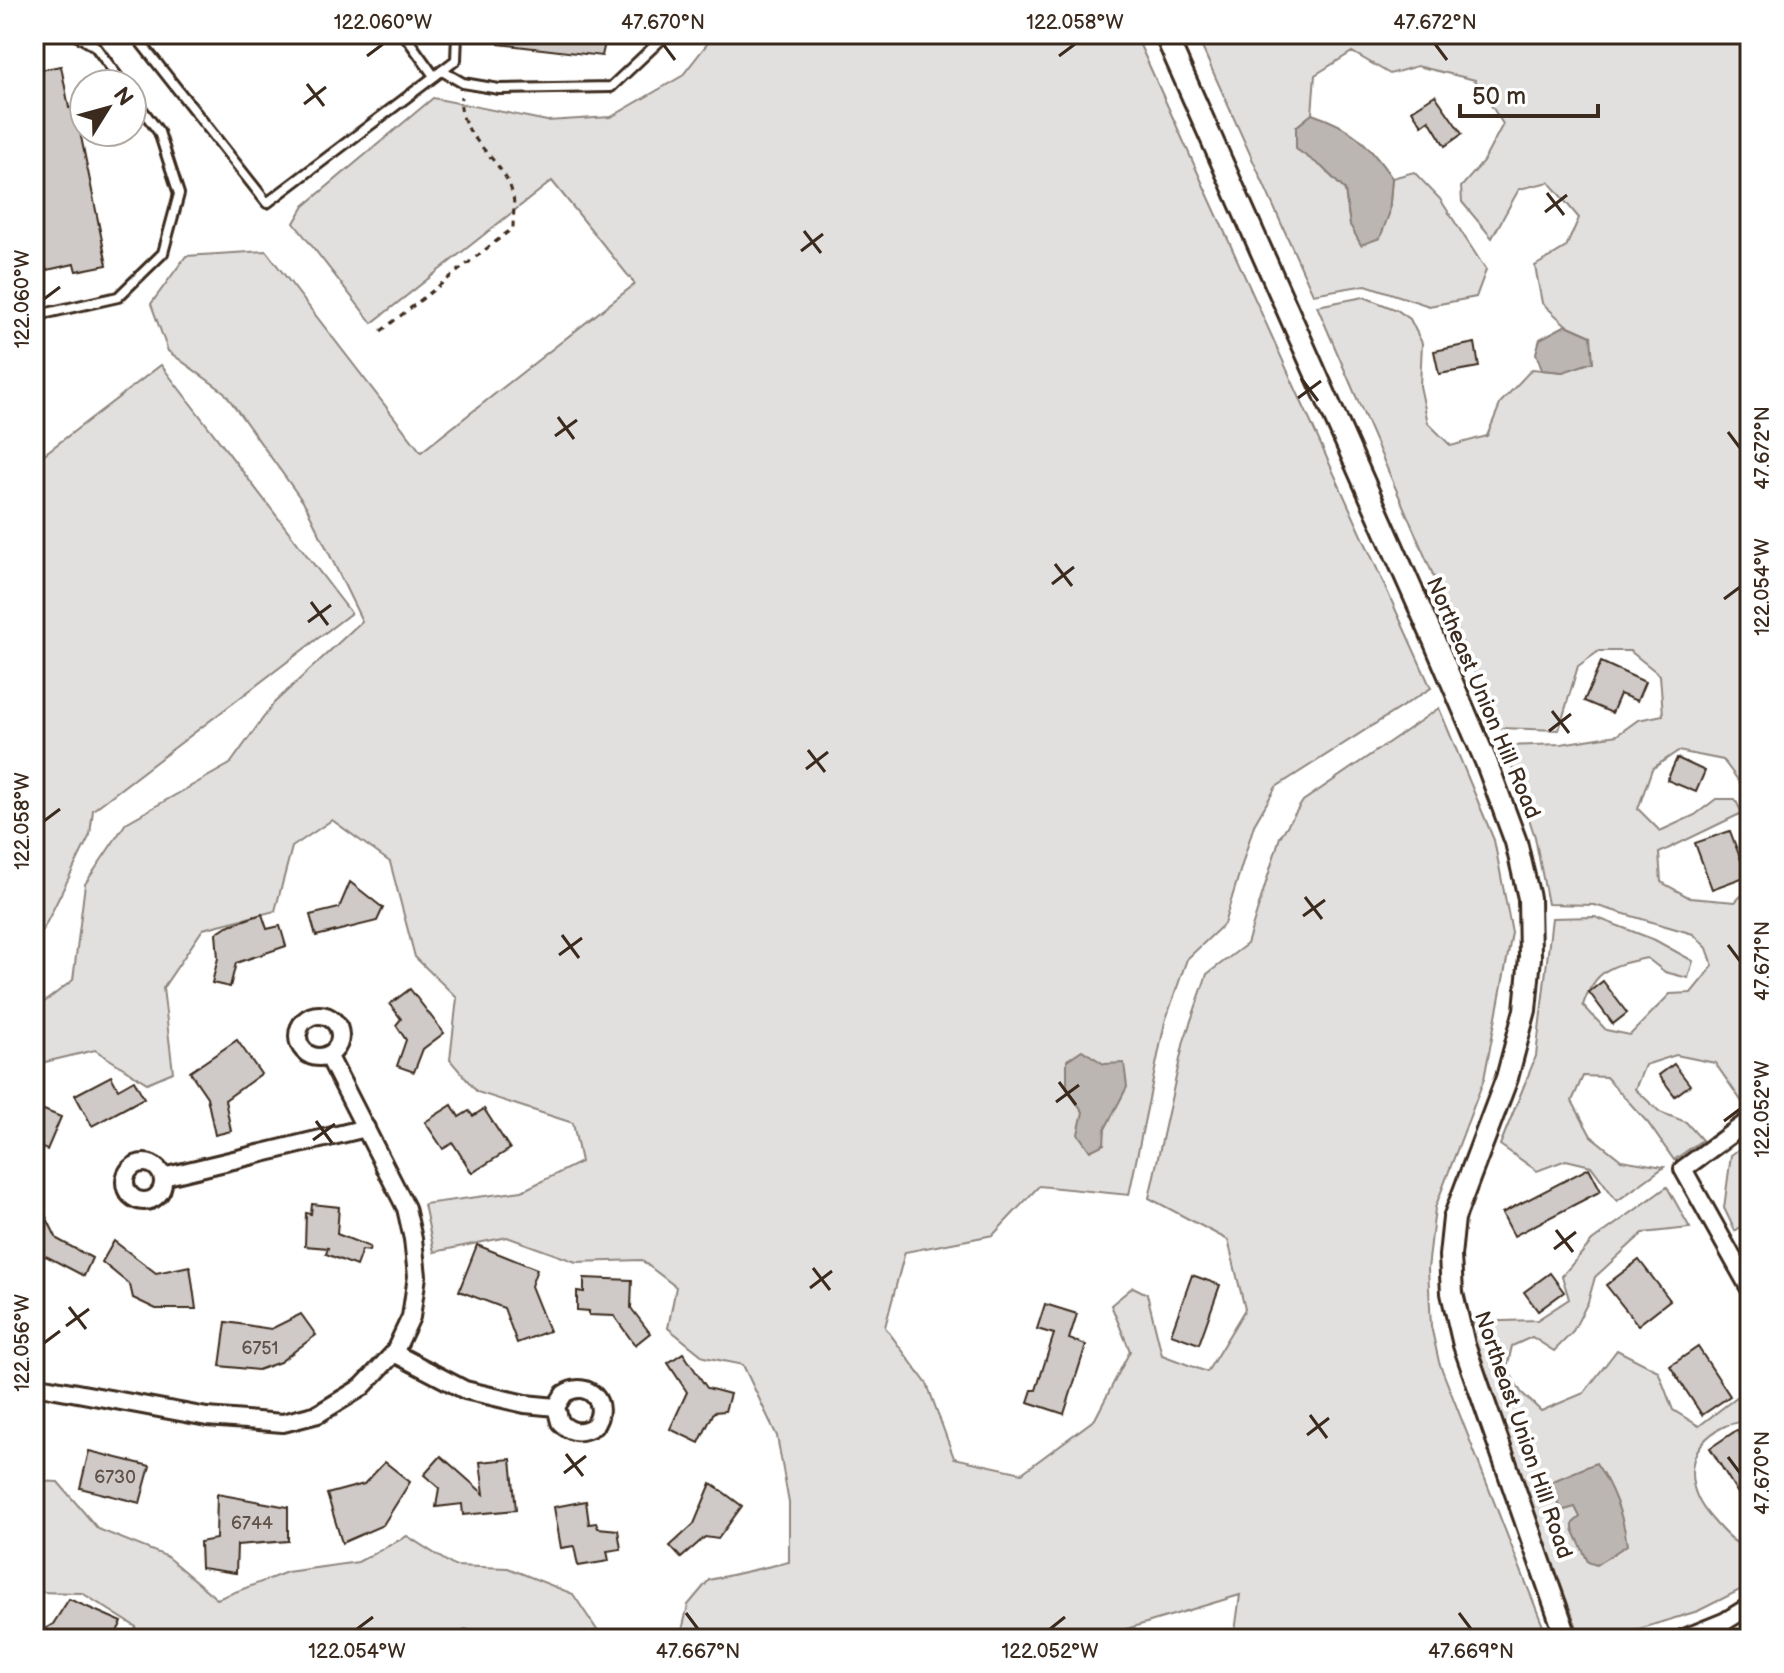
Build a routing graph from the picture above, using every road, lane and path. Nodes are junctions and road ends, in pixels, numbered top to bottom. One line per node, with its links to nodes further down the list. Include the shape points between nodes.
1 (74, 34): 9 (lane, via 95,46)
2 (134, 34): 10 (lane, via 267,203)
3 (160, 34): 4 (path)
4 (191, 34)
5 (404, 34): 10 (lane)
6 (457, 34): 10 (lane, via 456,60)
7 (667, 34): 11 (lane, via 611,87 499,89)
8 (1165, 34): 24 (street, Northeast Union Hill Road, via 1433,638 1516,842 1529,898 1525,1010 1507,1078 1454,1218 1452,1293 1464,1345)
9 (111, 68)
10 (438, 73): 11 (lane)
11 (463, 83): 14 (path, via 459,112 513,195 513,228)
12 (148, 117): 13 (lane, via 159,132 179,194 163,253 118,297)
13 (34, 316)
14 (381, 331)
15 (328, 1055): 17 (street)
16 (1750, 1120): 19 (street, via 1683,1169)
17 (366, 1128): 18 (street); 20 (street, via 406,1208 413,1239 417,1276 411,1317)
18 (163, 1177)
19 (1750, 1289)
20 (394, 1353): 21 (street, via 351,1394 318,1414 283,1423 207,1417); 22 (street, via 465,1390)
21 (34, 1385)
22 (556, 1407)
23 (1750, 1606): 25 (street)
24 (1567, 1639)
25 (1682, 1639)

